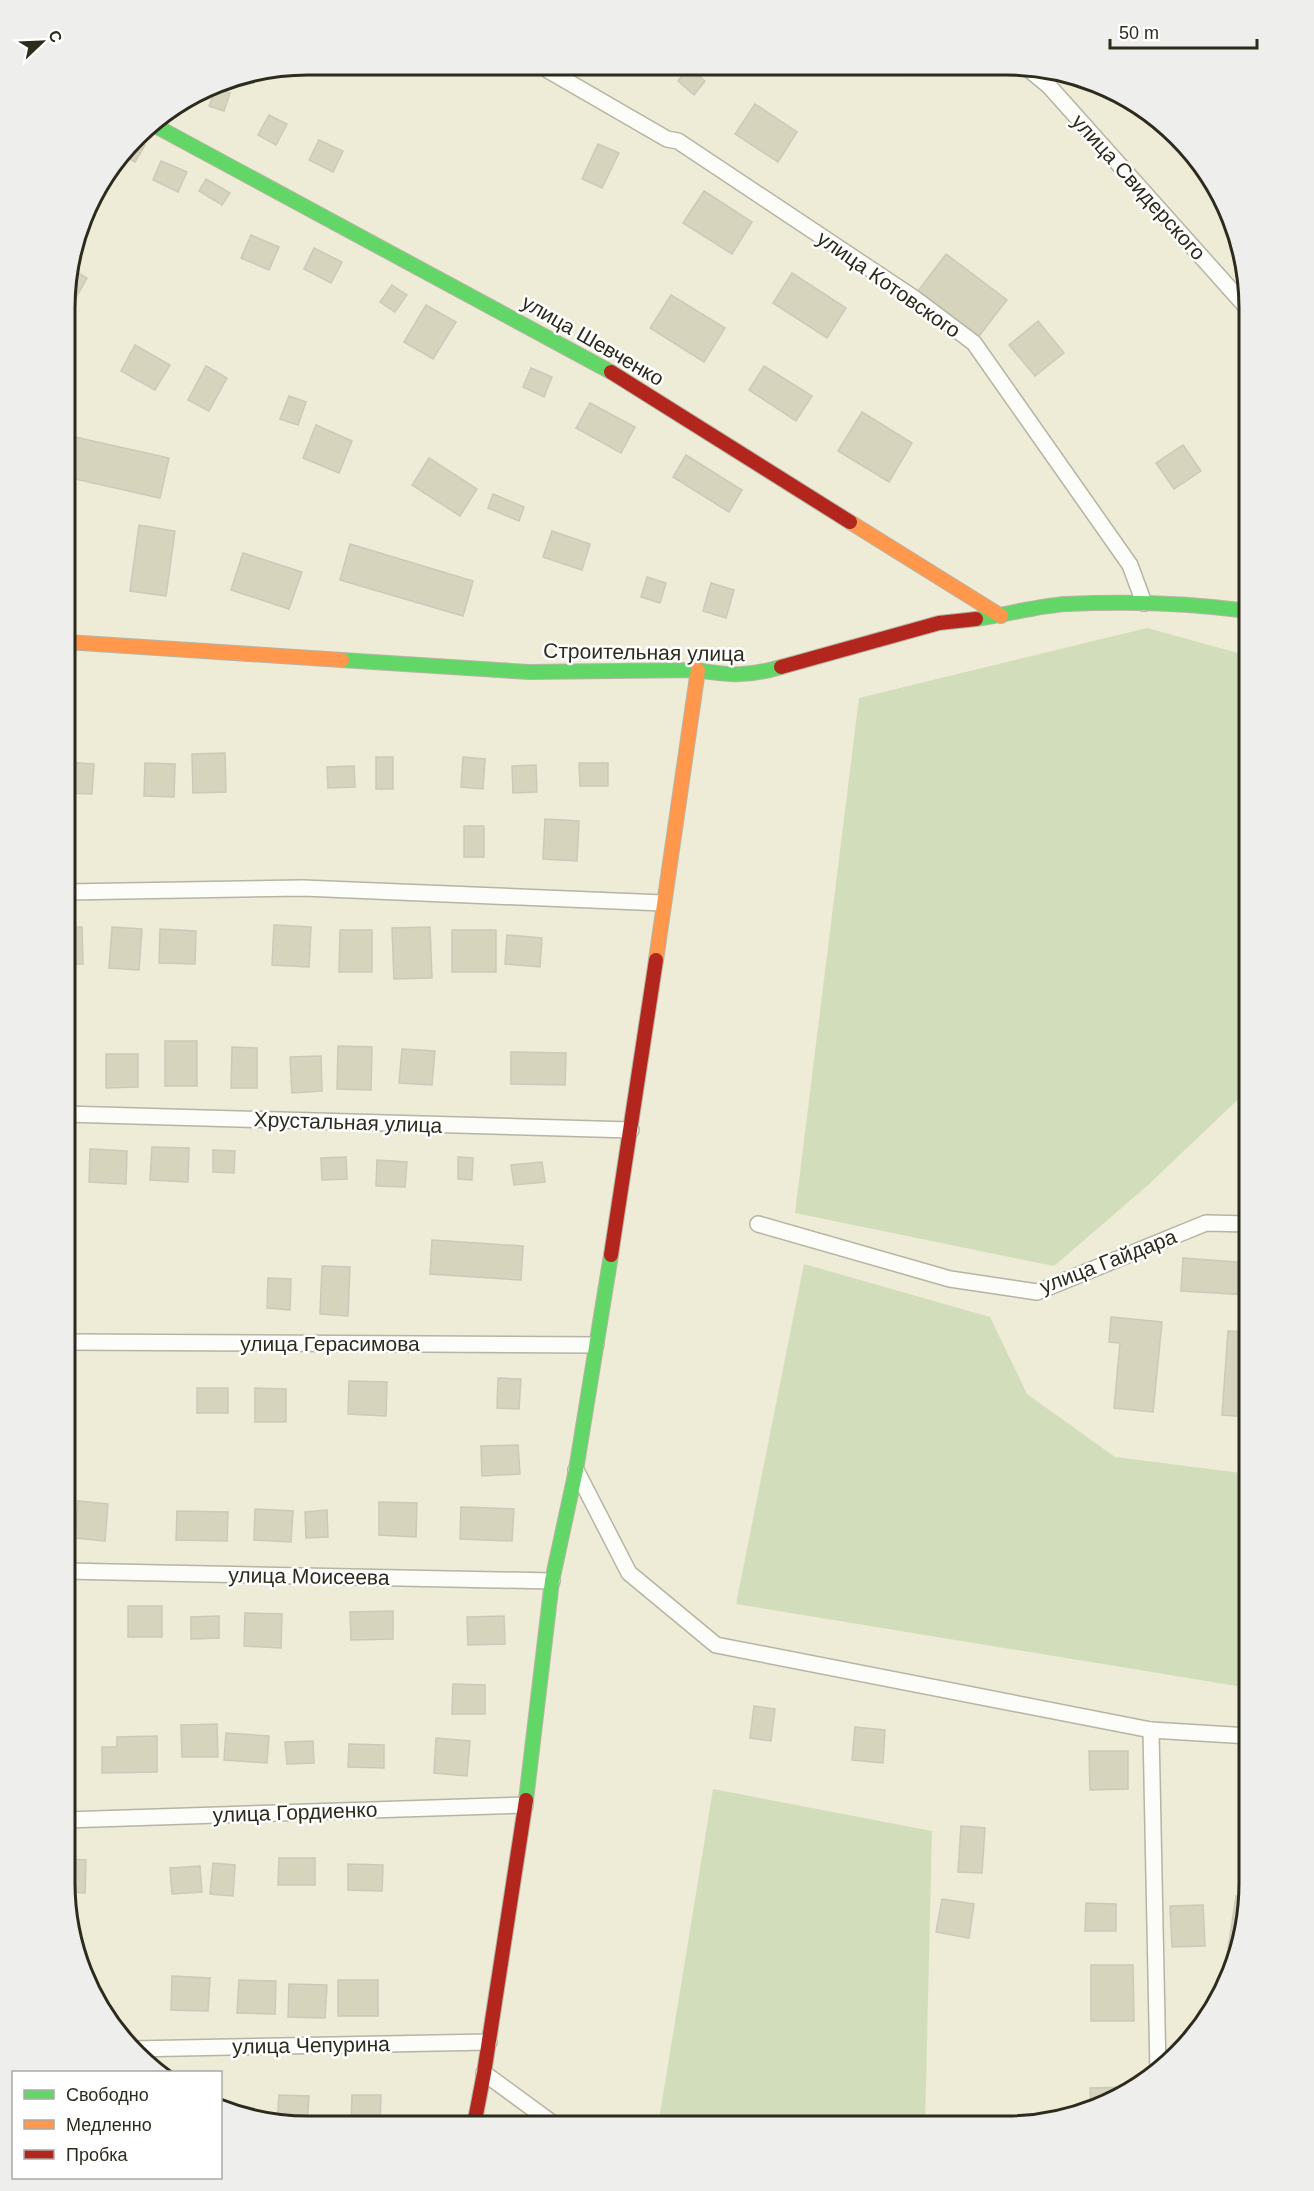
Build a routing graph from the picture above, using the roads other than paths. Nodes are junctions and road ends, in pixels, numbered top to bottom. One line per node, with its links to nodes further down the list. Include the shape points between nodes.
1 (555, 75): 5 (street, улица Котовского, via 667,139 678,141 914,298 974,344 1131,565)
2 (1038, 77): 4 (street, улица Свидерского)
3 (160, 128): 7 (street, улица Шевченко, via 603,367)
4 (1239, 298)
5 (1144, 603): 6 (street, Строительная улица); 7 (street, Строительная улица, via 1064,604)
6 (1239, 610)
7 (1001, 616): 9 (street, Строительная улица, via 939,623 756,674 725,675)
8 (75, 643): 9 (street, Строительная улица, via 529,672)
9 (698, 670): 11 (street)
10 (75, 892): 11 (street, via 303,888)
11 (663, 903): 13 (street)
12 (75, 1114): 13 (street, Хрустальная улица)
13 (631, 1130): 17 (street)
14 (758, 1224): 15 (street, улица Гайдара, via 950,1279 1037,1292 1206,1223)
15 (1239, 1224)
16 (75, 1342): 17 (street, улица Герасимова)
17 (596, 1345): 18 (street)
18 (576, 1470): 20 (street); 21 (street, via 629,1573 716,1645)
19 (75, 1571): 20 (street, улица Моисеева)
20 (552, 1581): 23 (street)
21 (1151, 1730): 22 (street); 27 (street)
22 (1239, 1735)
23 (525, 1805): 24 (street, улица Гордиенко); 25 (street)
24 (75, 1820)
25 (489, 2042): 26 (street, улица Чепурина); 28 (street)
26 (144, 2049)
27 (1158, 2060)
28 (484, 2073): 29 (street); 30 (street)
29 (476, 2116)
30 (543, 2116)

